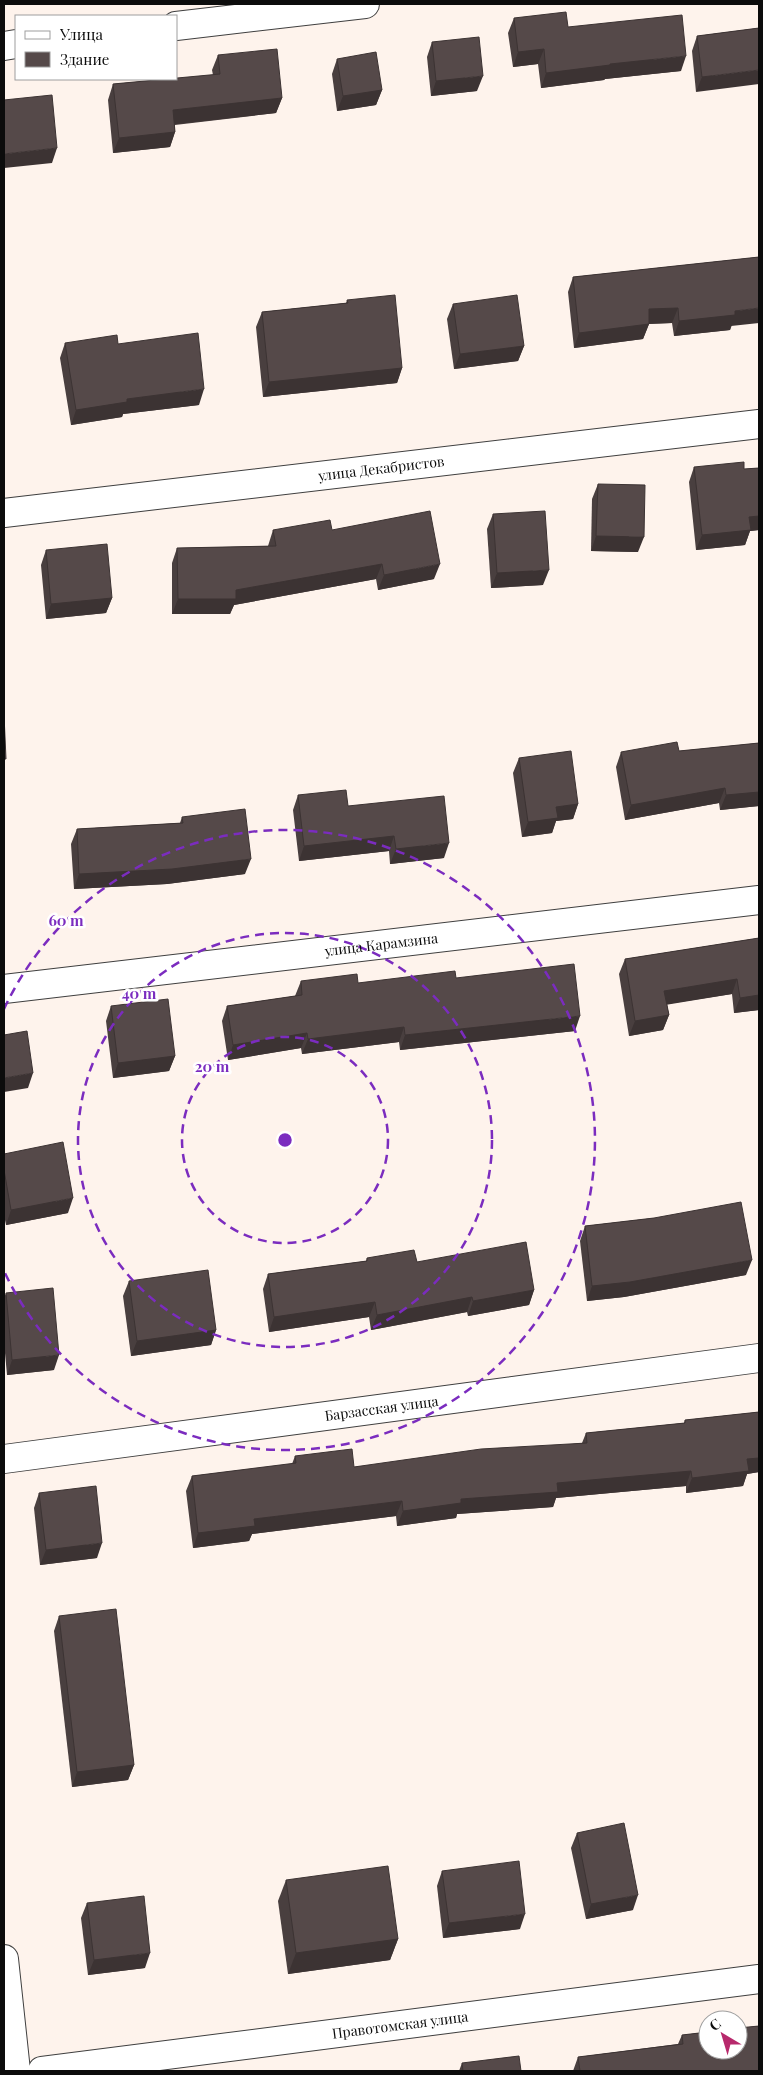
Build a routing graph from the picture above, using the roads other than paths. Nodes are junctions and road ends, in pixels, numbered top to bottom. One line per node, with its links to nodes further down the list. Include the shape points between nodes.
1 (365, 4): 2 (street)
2 (178, 26)
3 (759, 424): 4 (street, улица Декабристов)
4 (4, 513)
5 (759, 900): 6 (street, улица Карамзина)
6 (4, 989)
7 (759, 1358): 8 (street, Барзасская улица)
8 (4, 1458)
9 (4, 1959): 11 (street)
10 (759, 1978): 12 (street, Правотомская улица)
11 (16, 2071)
12 (42, 2071)

